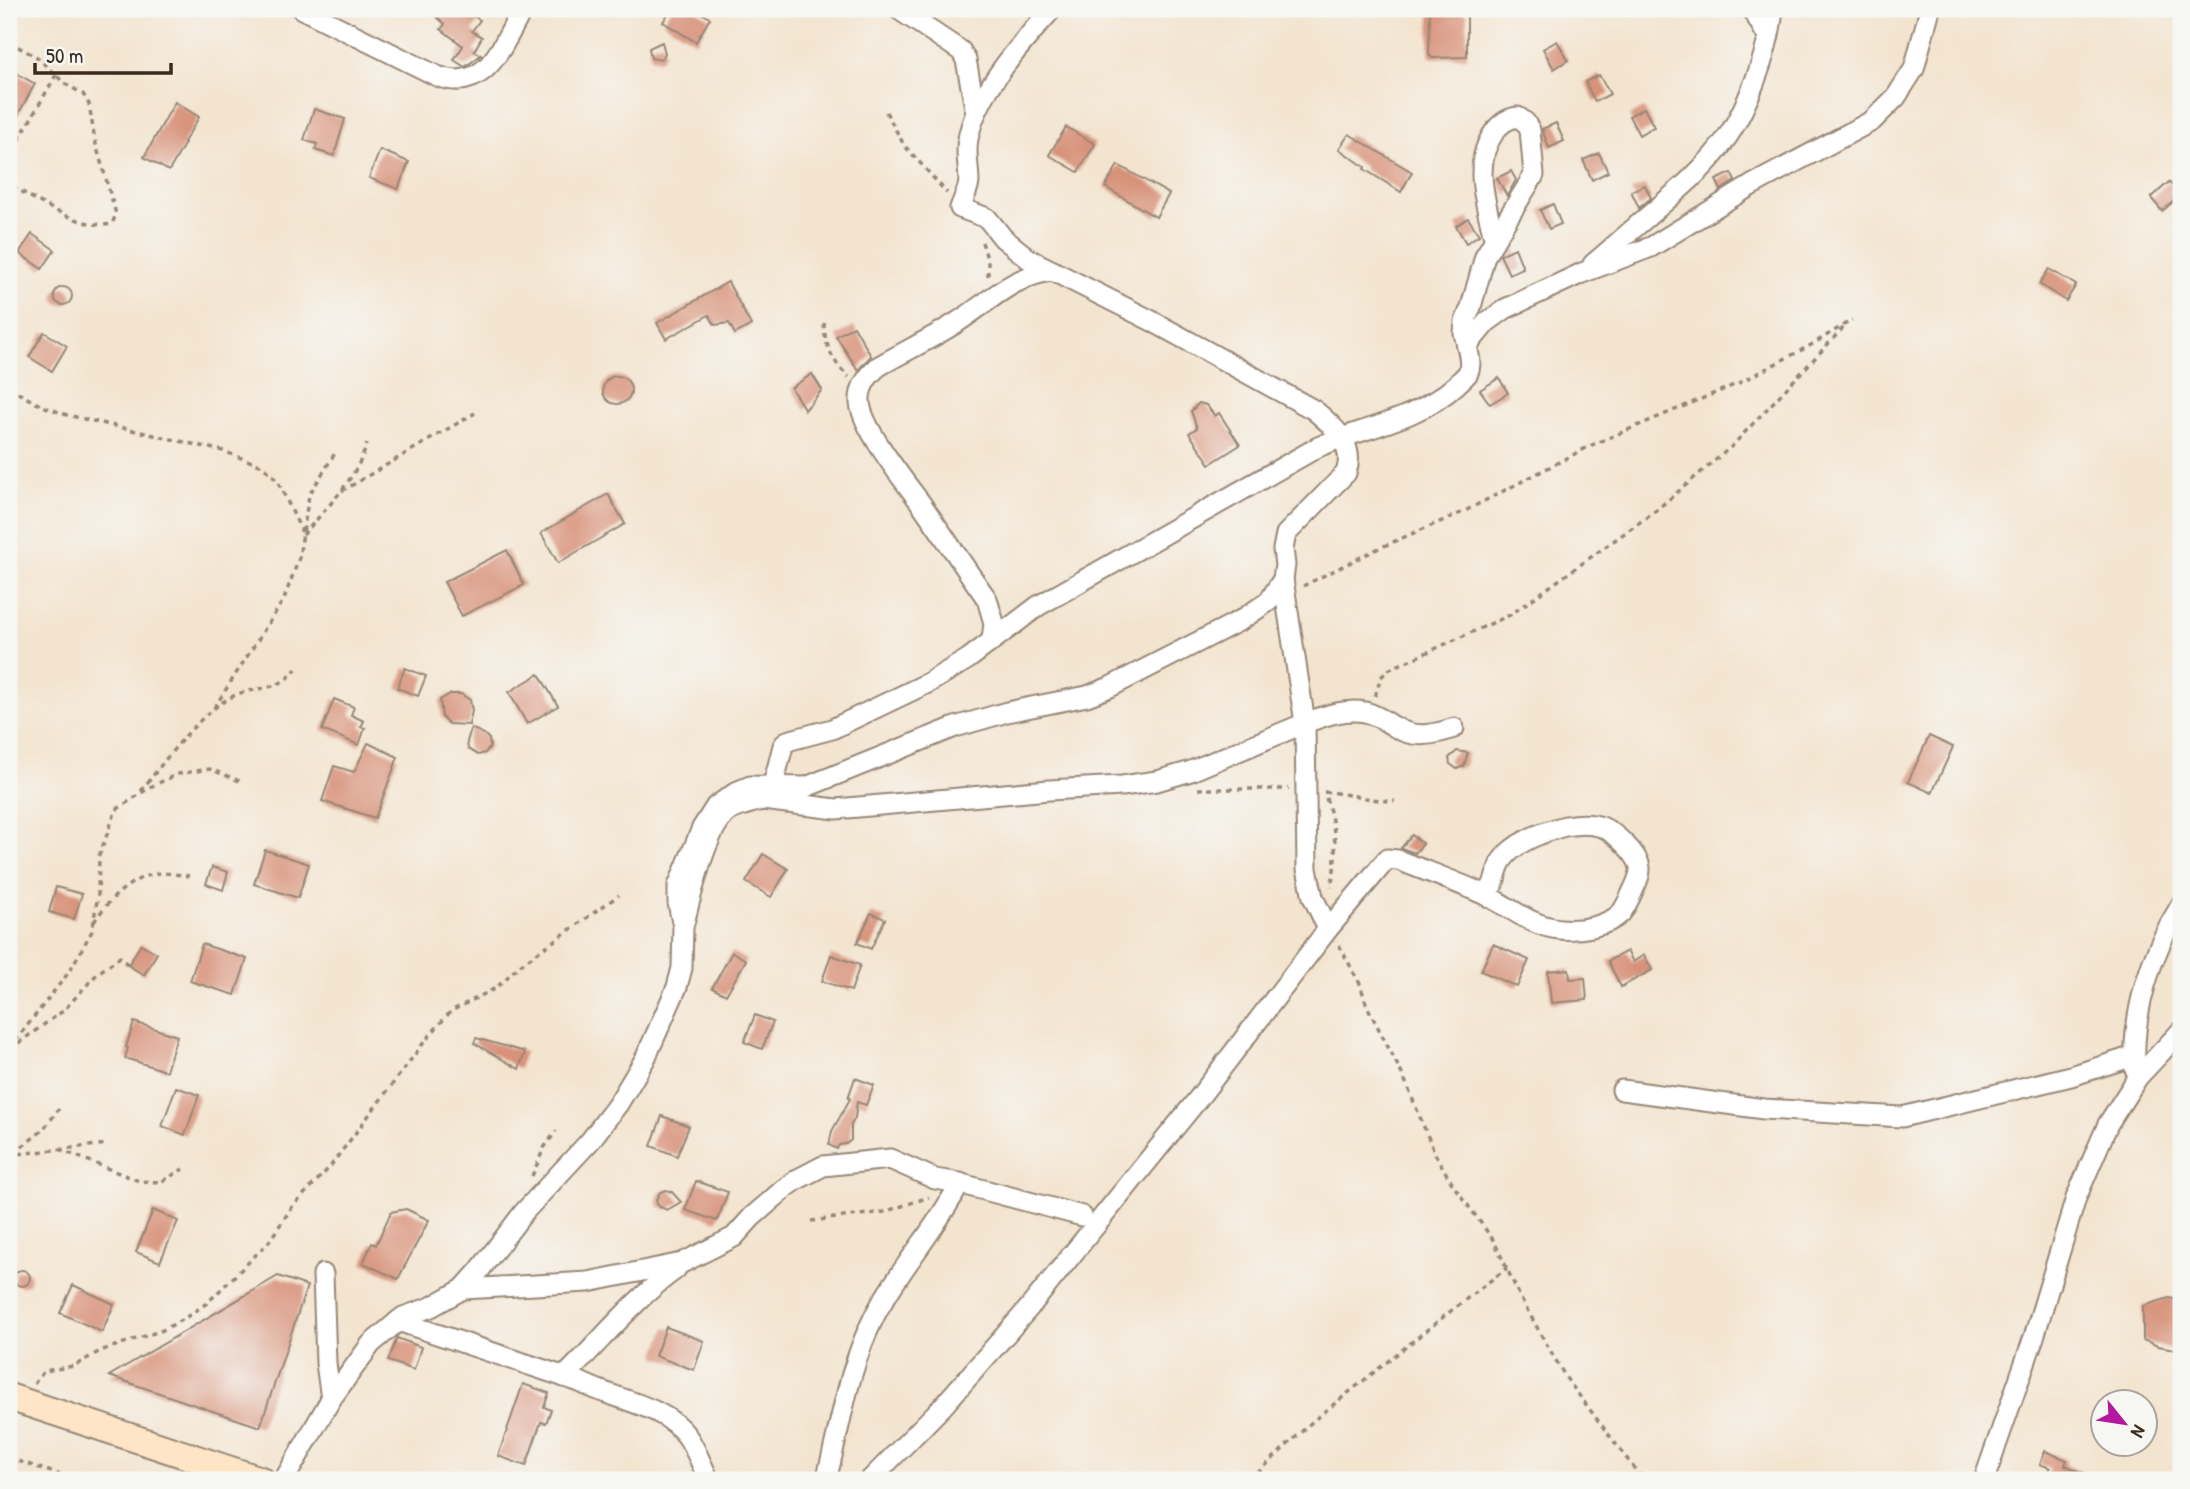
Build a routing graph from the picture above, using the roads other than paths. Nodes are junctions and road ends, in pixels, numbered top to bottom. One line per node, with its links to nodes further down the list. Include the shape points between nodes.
1 (302, 9): 2 (street, via 437,76 456,81 471,79 487,67)
2 (523, 9)
3 (898, 9): 9 (street, via 961,51)
4 (1052, 9): 9 (street, via 1016,51)
5 (1752, 9): 8 (street)
6 (1773, 9): 8 (street)
7 (1930, 9): 12 (street, via 1914,69 1896,97 1872,121 1752,185 1651,247)
8 (1768, 37): 12 (street, via 1742,111 1719,149 1695,176)
9 (976, 113): 11 (street, via 968,138 969,183 960,208 987,218 1016,249)
10 (1494, 239): 10 (street, via 1534,175 1530,130 1518,117 1499,126 1482,156); 13 (street, via 1465,322)
11 (1053, 271): 15 (street, via 1314,410); 18 (street, via 1024,277 879,366 868,375 860,403 885,453 987,599 994,623)
12 (1581, 273): 13 (street, via 1495,315)
13 (1467, 346): 14 (street, via 1467,375 1441,398)
14 (1390, 422): 15 (street); 16 (street, via 1357,444)
15 (1342, 439): 16 (street); 18 (street, via 1318,447 1052,597)
16 (1349, 458): 17 (street, via 1346,473 1286,534)
17 (1285, 587): 19 (street); 21 (street, via 1241,620 1110,687 955,727 806,787)
18 (992, 640): 21 (street, via 948,671 890,702 832,729 787,741)
19 (1305, 723): 20 (street, via 1353,710 1415,735); 21 (street, via 1191,771 1122,786 836,810); 24 (street, via 1307,869 1313,897)
20 (1454, 728)
21 (768, 793): 33 (street, via 750,786 738,791 716,806 702,828 678,886 682,968 659,1032 590,1141 524,1212)
22 (1484, 894): 22 (street, via 1540,925 1577,929 1619,915 1640,870 1632,852 1611,832 1588,824 1569,825 1519,845 1502,860 1494,883); 24 (street, via 1387,859)
23 (2181, 905): 26 (street, via 2151,961)
24 (1328, 929): 42 (street, via 1028,1309)
25 (2181, 1031): 27 (street)
26 (2134, 1056): 27 (street); 28 (street, via 1902,1118 1763,1109)
27 (2136, 1081): 43 (street, via 2108,1124 2076,1198)
28 (1622, 1090)
29 (960, 1184): 30 (street); 31 (street, via 935,1179 890,1159 823,1166 784,1189 734,1237); 41 (street, via 891,1287 865,1336 849,1377)
30 (1082, 1216)
31 (690, 1259): 33 (street, via 588,1282); 35 (street, via 652,1286)
32 (323, 1274): 37 (street)
33 (463, 1289): 34 (street)
34 (398, 1321): 35 (street); 37 (street, via 365,1351)
35 (564, 1377): 40 (street, via 672,1421 688,1437)
36 (15, 1399): 38 (main road)
37 (331, 1399): 39 (street)
38 (261, 1480)
39 (284, 1480)
40 (709, 1480)
41 (827, 1480)
42 (870, 1480)
43 (1984, 1480)

